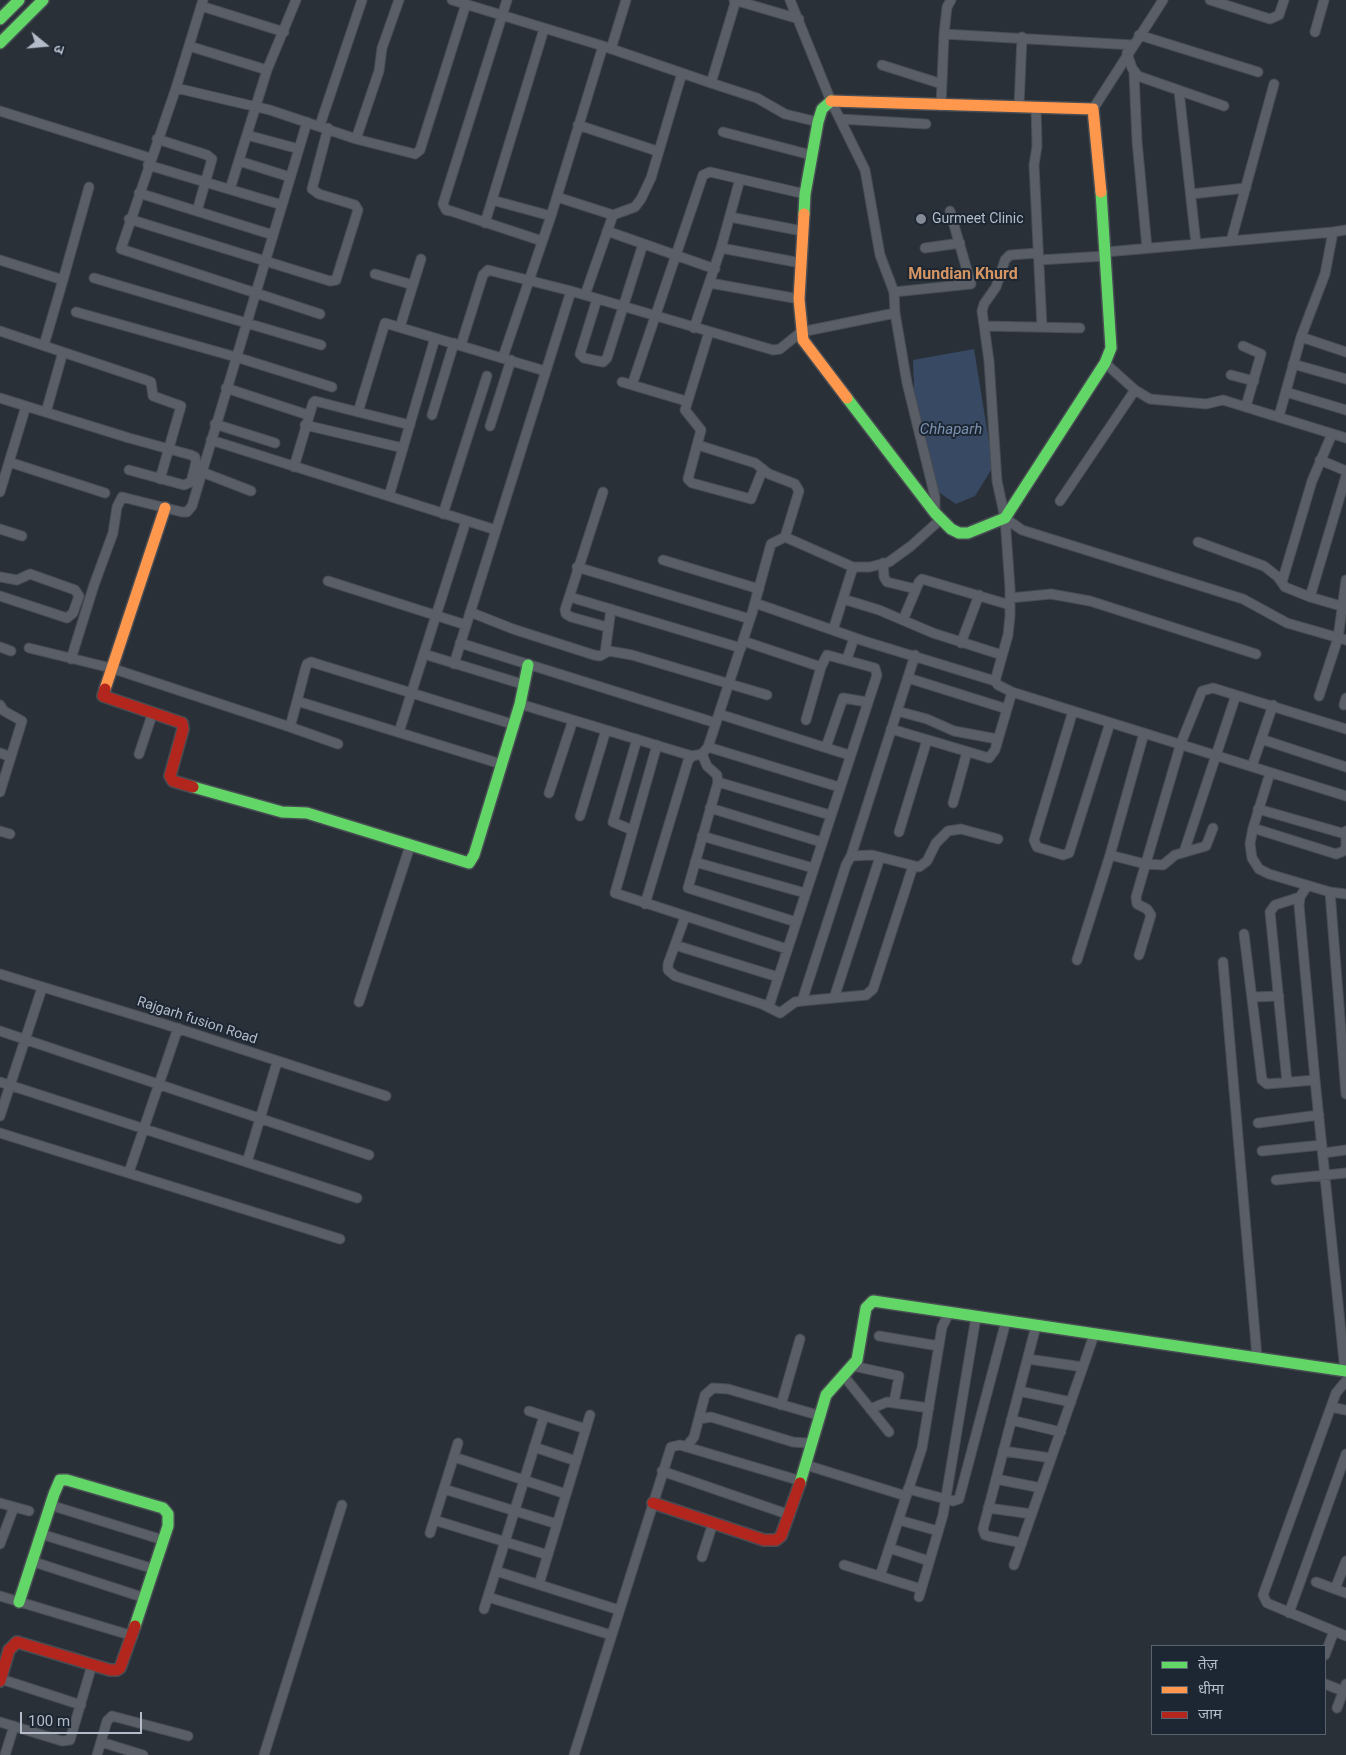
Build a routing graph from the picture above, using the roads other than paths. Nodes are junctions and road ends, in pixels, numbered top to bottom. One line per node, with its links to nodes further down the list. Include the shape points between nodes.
1 (19, 0): 19 (street)
2 (43, 0): 27 (street)
3 (296, 0): 22 (street)
4 (362, 0): 55 (street)
5 (399, 0): 59 (street)
6 (452, 0): 17 (street)
7 (507, 0): 18 (street)
8 (626, 0): 30 (street)
9 (736, 0): 20 (street); 37 (street)
10 (790, 0): 20 (street)
11 (951, 0): 24 (street, via 947,7)
12 (1163, 0): 25 (street)
13 (1210, 0): 14 (street, via 1270,19 1279,15)
14 (1284, 0)
15 (1324, 0): 23 (street)
16 (202, 3): 22 (street); 29 (street)
17 (466, 4): 18 (street); 59 (street, via 418,153 411,154)
18 (502, 16): 21 (street); 83 (street, via 443,204 446,210)
19 (0, 19)
20 (799, 19): 42 (street)
21 (544, 29): 30 (street); 75 (street)
22 (284, 32): 33 (street)
23 (1314, 32)
24 (944, 34): 26 (street); 38 (street)
25 (1139, 35): 28 (street); 34 (street)
26 (1022, 37): 28 (street); 44 (street)
27 (0, 43)
28 (1133, 45): 31 (street)
29 (189, 46): 33 (street); 40 (street)
30 (607, 48): 35 (street); 54 (street)
31 (1127, 53): 36 (street); 48 (street)
32 (882, 65): 38 (street)
33 (267, 70): 47 (street)
34 (1258, 72)
35 (682, 73): 37 (street); 61 (street)
36 (1134, 73): 41 (street); 96 (street)
37 (711, 83): 52 (street, via 757,98 786,114)
38 (942, 84): 43 (street)
39 (1274, 84): 69 (street)
40 (176, 88): 47 (street); 58 (street)
41 (1179, 91): 46 (street); 73 (street)
42 (831, 101): 43 (street); 50 (street); 52 (street, via 822,109)
43 (941, 106): 44 (street)
44 (1019, 106): 45 (street)
45 (1036, 106): 48 (street); 99 (street, via 1034,166)
46 (1224, 106)
47 (254, 108): 51 (street); 57 (street)
48 (1093, 108): 97 (street)
49 (0, 111): 63 (street)
50 (840, 120): 53 (street); 113 (street, via 865,170 880,255)
51 (307, 122): 55 (street); 60 (street)
52 (818, 122): 62 (street)
53 (926, 124)
54 (578, 125): 61 (street); 74 (street)
55 (324, 127): 59 (street); 102 (street, via 312,189 355,205 358,210 336,280)
56 (723, 132): 62 (street)
57 (247, 135): 60 (street); 64 (street)
58 (157, 139): 63 (street); 67 (street, via 212,159)
59 (356, 139)
60 (299, 149): 65 (street)
61 (657, 151): 79 (street, via 651,178 638,204)
62 (811, 155): 72 (street)
63 (149, 161): 67 (street); 71 (street)
64 (239, 161): 65 (street); 70 (street)
65 (290, 177): 76 (street)
66 (740, 179): 72 (street); 81 (street); 98 (street, via 710,172 703,175)
67 (206, 182): 70 (street); 77 (street)
68 (89, 187): 107 (street)
69 (1246, 188): 73 (street); 90 (street)
70 (230, 189): 76 (street)
71 (139, 193): 77 (street); 82 (street)
72 (805, 194): 85 (street)
73 (1191, 194): 93 (street)
74 (557, 197): 79 (street); 80 (street)
75 (492, 200): 80 (street); 83 (street)
76 (282, 205): 88 (street)
77 (197, 211): 88 (street)
78 (950, 211): 91 (street)
79 (613, 215): 86 (street)
80 (551, 216): 89 (street)
81 (730, 217): 85 (street); 94 (street)
82 (129, 219): 102 (street); 111 (street, via 122,251)
83 (485, 223): 89 (street)
84 (1346, 230): 87 (street)
85 (802, 231): 103 (street)
86 (607, 232): 92 (street); 114 (street)
87 (1333, 232): 90 (street); 131 (street, via 1325,274)
88 (273, 235): 102 (street)
89 (542, 241): 108 (street)
90 (1231, 241): 93 (street)
91 (960, 243): 95 (street); 113 (street, via 971,284)
92 (643, 244): 98 (street); 117 (street)
93 (1196, 244): 96 (street)
94 (721, 248): 103 (street); 104 (street)
95 (925, 248)
96 (1147, 248): 97 (street)
97 (1106, 254): 99 (street); 141 (street, via 1112,331)
98 (676, 255): 104 (street); 121 (street)
99 (1039, 257): 123 (street, via 1017,254 1005,260 996,287 984,304); 125 (street)
100 (421, 259): 110 (street)
101 (0, 260): 107 (street)
102 (265, 260): 111 (street)
103 (801, 263): 116 (street)
104 (715, 269): 109 (street)
105 (375, 274): 110 (street)
106 (94, 278): 122 (street)
107 (63, 280): 135 (street)
108 (529, 280): 112 (street); 133 (street, via 485,271); 140 (street)
109 (710, 283): 116 (street); 126 (street)
110 (413, 285): 124 (street)
111 (255, 291): 120 (street); 122 (street)
112 (571, 291): 114 (street); 143 (street)
113 (894, 292): 119 (street)
114 (585, 295): 115 (street)
115 (596, 299): 117 (street); 117 (street, via 580,350 584,358 605,361)
116 (799, 299): 130 (street)
117 (624, 306): 121 (street)
118 (76, 312): 139 (street)
119 (895, 313): 130 (street); 192 (street, via 907,383)
120 (320, 314)
121 (657, 316): 126 (street); 149 (street)
122 (246, 321): 134 (street); 139 (street)
123 (984, 326): 125 (street); 193 (street, via 996,472)
124 (400, 327): 132 (street); 160 (street, via 388,323 383,326)
125 (1042, 327): 127 (street)
126 (694, 328): 129 (street)
127 (1080, 328)
128 (0, 331): 135 (street)
129 (708, 332): 130 (street, via 776,351); 155 (street)
130 (801, 332): 192 (street, via 806,345)
131 (1301, 337): 138 (street); 142 (street)
132 (436, 338): 133 (street); 166 (street)
133 (457, 344): 140 (street); 162 (street)
134 (321, 345)
135 (44, 346): 137 (street)
136 (1243, 346): 147 (street, via 1261,354)
137 (63, 352): 159 (street); 174 (street, via 150,382 153,396 181,406)
138 (1346, 352)
139 (236, 357): 150 (street); 151 (street)
140 (507, 359): 143 (street); 167 (street)
141 (1105, 363): 152 (street); 193 (street)
142 (1293, 364): 146 (street); 153 (street)
143 (545, 371): 196 (street)
144 (1232, 375): 147 (street)
145 (487, 376): 191 (street)
146 (1346, 379)
147 (1254, 381): 157 (street)
148 (622, 382): 149 (street)
149 (632, 385): 155 (street)
150 (226, 388): 161 (street); 164 (street)
151 (332, 388)
152 (1135, 390): 157 (street, via 1159,401 1206,404 1223,400); 189 (street)
153 (1286, 392): 158 (street); 163 (street)
154 (0, 398): 156 (street)
155 (686, 401): 172 (street, via 688,417 701,430)
156 (26, 406): 159 (street); 176 (street)
157 (1246, 406): 163 (street)
158 (1346, 410)
159 (46, 412): 174 (street)
160 (358, 412): 161 (street, via 315,402); 166 (street)
161 (308, 415): 165 (street)
162 (432, 415)
163 (1279, 416): 168 (street)
164 (215, 424): 170 (street); 171 (street)
165 (306, 425): 173 (street); 177 (street)
166 (410, 425): 173 (street)
167 (490, 426)
168 (1332, 434): 169 (street); 175 (street)
169 (1346, 438)
170 (210, 440): 177 (street); 181 (street)
171 (275, 444)
172 (698, 445): 178 (street, via 755,463); 178 (street, via 688,474 692,483 751,499)
173 (403, 448): 188 (street)
174 (169, 449): 183 (street); 183 (street, via 195,458 194,469 188,485)
175 (1320, 460): 180 (street); 207 (street)
176 (9, 462): 185 (street); 187 (street)
177 (294, 467): 188 (street)
178 (763, 469): 198 (street, via 798,486)
179 (129, 470): 183 (street)
180 (1346, 471)
181 (202, 472): 184 (street); 190 (street, via 190,510 182,512)
182 (1346, 476): 213 (street)
183 (160, 479)
184 (251, 491)
185 (0, 492)
186 (603, 492): 202 (street)
187 (105, 493)
188 (389, 496): 191 (street)
189 (1060, 501)
190 (165, 508): 239 (street, via 125,496 119,501 113,533); 244 (street)
191 (443, 514): 194 (street)
192 (938, 516): 193 (street, via 959,533 968,533); 201 (street, via 911,546)
193 (1005, 518): 215 (street); 227 (street, via 1022,530 1244,599 1287,623)
194 (466, 521): 196 (street); 220 (street)
195 (0, 529): 197 (street)
196 (496, 530): 219 (street)
197 (22, 536)
198 (785, 537): 203 (street); 208 (street, via 771,544)
199 (1198, 542): 207 (street, via 1264,566)
200 (663, 560): 208 (street)
201 (883, 563): 203 (street); 209 (street, via 887,582)
202 (578, 567): 212 (street); 221 (street)
203 (853, 567): 214 (street)
204 (0, 577): 211 (street, via 18,580 26,575 35,576 75,590 79,596 73,613 66,618)
205 (328, 580): 220 (street)
206 (1346, 580): 217 (street)
207 (1282, 582): 213 (street, via 1293,592)
208 (759, 588): 216 (street)
209 (916, 590): 210 (street, via 919,582 926,579); 222 (street)
210 (980, 595): 215 (street); 229 (street)
211 (0, 596)
212 (570, 597): 218 (street); 224 (street, via 566,614)
213 (1310, 597): 217 (street)
214 (843, 599): 222 (street); 225 (street)
215 (1010, 601): 236 (street, via 1052,594 1090,601); 237 (street, via 1008,635)
216 (755, 603): 221 (street); 225 (street)
217 (1342, 606): 227 (street)
218 (611, 609): 224 (street); 230 (street)
219 (470, 612): 223 (street); 234 (street, via 594,655)
220 (434, 615): 223 (street); 235 (street)
221 (750, 620): 230 (street)
222 (903, 620): 229 (street)
223 (466, 625): 228 (street)
224 (607, 627): 234 (street)
225 (833, 630): 226 (street)
226 (854, 638): 238 (street); 240 (street)
227 (1342, 639): 253 (street)
228 (460, 643): 241 (street); 242 (street)
229 (962, 643): 237 (street)
230 (742, 645): 243 (street); 247 (street)
231 (0, 647): 233 (street)
232 (29, 648): 239 (street)
233 (11, 651)
234 (604, 653): 247 (street, via 614,651 632,655)
235 (424, 654): 241 (street); 250 (street)
236 (1256, 654)
237 (1002, 655): 246 (street)
238 (915, 656): 245 (street); 246 (street)
239 (71, 659): 244 (street)
240 (847, 659): 243 (street, via 828,655); 255 (street, via 877,671)
241 (454, 664): 248 (street)
242 (528, 665): 248 (street); 263 (street)
243 (821, 667): 265 (street)
244 (110, 668): 262 (street, via 104,698); 268 (street)
245 (908, 678): 259 (street); 260 (street)
246 (994, 681): 249 (street)
247 (729, 683): 251 (street); 263 (street)
248 (522, 684): 256 (street)
249 (1012, 692): 259 (street); 261 (street)
250 (411, 693): 254 (street, via 311,662 307,664); 267 (street); 272 (street)
251 (767, 695)
252 (1236, 695): 258 (street); 278 (street, via 1213,688 1202,691); 286 (street)
253 (1319, 696)
254 (297, 700): 268 (street); 272 (street)
255 (867, 702): 281 (street, via 843,698); 287 (street)
256 (520, 704): 264 (street); 267 (street)
257 (0, 705): 289 (street, via 22,721)
258 (1273, 706): 269 (street); 277 (street)
259 (1007, 710): 275 (street)
260 (897, 711): 270 (street); 275 (street, via 954,731)
261 (1073, 711): 266 (street); 266 (street, via 1034,840 1037,847 1063,855 1069,853)
262 (152, 714): 285 (street); 314 (street, via 183,725 170,776 173,781 282,812 307,813)
263 (718, 718): 281 (street); 282 (street)
264 (573, 720): 271 (street); 297 (street)
265 (806, 720)
266 (1110, 723): 273 (street)
267 (512, 724): 290 (street)
268 (290, 727): 279 (street)
269 (1346, 728)
270 (891, 729): 276 (street); 316 (street)
271 (606, 730): 274 (street); 303 (street)
272 (399, 732): 290 (street)
273 (1144, 733): 278 (street); 317 (street)
274 (637, 739): 280 (street); 306 (street, via 614,822)
275 (997, 739): 283 (street, via 996,750 989,758)
276 (927, 740): 283 (street); 308 (street)
277 (1261, 740): 291 (street); 292 (street)
278 (1181, 743): 286 (street); 320 (street)
279 (338, 744)
280 (657, 745): 288 (street); 306 (street)
281 (826, 747): 287 (street)
282 (705, 751): 288 (street); 294 (street, via 707,766 717,775); 295 (street)
283 (967, 752): 299 (street)
284 (0, 753): 289 (street)
285 (139, 754)
286 (1216, 754): 291 (street); 315 (street)
287 (849, 755): 295 (street)
288 (692, 756): 328 (street)
289 (11, 757): 296 (street)
290 (501, 764): 314 (street, via 469,863)
291 (1252, 766): 293 (street)
292 (1346, 767)
293 (1270, 773): 298 (street); 301 (street)
294 (718, 782): 300 (street); 302 (street)
295 (839, 787): 302 (street)
296 (0, 792)
297 (550, 793)
298 (1346, 796)
299 (953, 803)
300 (710, 808): 311 (street); 313 (street)
301 (1258, 809): 305 (street); 309 (street)
302 (830, 815): 313 (street)
303 (580, 816)
304 (1213, 828): 315 (street, via 1206,846)
305 (1253, 828): 309 (street, via 1336,854 1344,851); 323 (street, via 1252,858 1259,869)
306 (632, 830): 328 (street, via 614,891)
307 (0, 831): 310 (street)
308 (899, 832)
309 (1346, 832)
310 (10, 834)
311 (702, 836): 319 (street); 322 (street)
312 (998, 839): 321 (street, via 961,829 948,830 923,865)
313 (821, 842): 322 (street)
314 (410, 846): 344 (street)
315 (1184, 852): 320 (street, via 1163,865)
316 (851, 856): 318 (street, via 866,854); 343 (street)
317 (1110, 856): 320 (street); 335 (street)
318 (880, 857): 321 (street); 342 (street)
319 (694, 862): 325 (street); 330 (street, via 688,886 690,890)
320 (1145, 864): 334 (street, via 1135,901 1150,911 1150,915)
321 (913, 866): 342 (street, via 873,989 866,996)
322 (813, 868): 325 (street)
323 (1307, 886): 324 (street); 327 (street)
324 (1330, 892): 326 (street); 355 (street)
325 (805, 893): 330 (street)
326 (1346, 894)
327 (1300, 897): 340 (street, via 1275,904 1270,912); 350 (street)
328 (645, 904): 329 (street)
329 (686, 917): 332 (street); 333 (street)
330 (796, 922): 333 (street)
331 (1244, 934): 341 (street)
332 (675, 945): 338 (street); 345 (street, via 668,964 670,974)
333 (787, 949): 338 (street)
334 (1139, 955)
335 (1077, 960)
336 (1223, 962): 382 (street)
337 (0, 974): 339 (street, Rajgarh fusion Road)
338 (778, 977): 345 (street)
339 (42, 988): 346 (street, Rajgarh fusion Road); 348 (street)
340 (1279, 996): 341 (street); 352 (street)
341 (1253, 997): 352 (street, via 1262,1080 1267,1084)
342 (834, 998): 343 (street)
343 (802, 1001): 345 (street, via 782,1012)
344 (359, 1002)
345 (768, 1006)
346 (178, 1028): 349 (street, Rajgarh fusion Road); 353 (street)
347 (0, 1031): 348 (street)
348 (25, 1039): 353 (street); 354 (street)
349 (277, 1062): 356 (street, Rajgarh fusion Road); 359 (street)
350 (1315, 1080): 352 (street); 357 (street)
351 (0, 1082): 354 (street)
352 (1287, 1082)
353 (159, 1083): 359 (street); 361 (street)
354 (10, 1086): 358 (street); 361 (street)
355 (1346, 1094)
356 (386, 1096)
357 (1319, 1115): 360 (street); 363 (street)
358 (0, 1116)
359 (260, 1118): 366 (street); 367 (street)
360 (1258, 1123)
361 (144, 1128): 367 (street); 368 (street)
362 (0, 1133): 368 (street)
363 (1323, 1149): 364 (street); 365 (street); 370 (street)
364 (1346, 1150)
365 (1262, 1151)
366 (369, 1155)
367 (247, 1162): 372 (street)
368 (130, 1172): 373 (street)
369 (1346, 1174): 370 (street)
370 (1326, 1175): 371 (street); 386 (street)
371 (1276, 1180)
372 (356, 1198)
373 (340, 1239)
374 (949, 1313): 375 (street); 381 (street, via 944,1320); 384 (street, via 873,1300 866,1308 859,1354)
375 (976, 1317): 376 (street); 424 (street)
376 (1006, 1321): 377 (street); 424 (street, via 961,1495 956,1501)
377 (1036, 1326): 378 (street); 383 (street)
378 (1094, 1335): 382 (street); 385 (street)
379 (879, 1336): 381 (street)
380 (800, 1339): 392 (street)
381 (939, 1346): 394 (street)
382 (1256, 1357): 386 (street)
383 (1028, 1359): 385 (street); 389 (street)
384 (853, 1366): 387 (street); 390 (street, via 899,1376)
385 (1083, 1367): 391 (street)
386 (1346, 1371)
387 (842, 1375): 395 (street); 400 (street, via 830,1386)
388 (1346, 1381): 393 (street, via 1340,1385)
389 (1019, 1391): 391 (street); 402 (street)
390 (894, 1402): 394 (street); 395 (street)
391 (1071, 1402): 405 (street)
392 (781, 1405): 400 (street); 401 (street, via 728,1389 713,1388 706,1395)
393 (1331, 1407): 396 (street); 467 (street, via 1263,1595 1267,1603)
394 (929, 1408): 422 (street, via 922,1448)
395 (870, 1409): 404 (street)
396 (1346, 1410)
397 (528, 1411): 399 (street)
398 (590, 1415): 403 (street)
399 (544, 1416): 403 (street); 408 (street)
400 (821, 1416): 406 (street)
401 (699, 1420): 406 (street, via 712,1417 793,1442); 409 (street, via 694,1437)
402 (1011, 1420): 405 (street); 410 (street)
403 (586, 1429): 414 (street)
404 (889, 1432)
405 (1061, 1432): 413 (street)
406 (813, 1441): 415 (street)
407 (458, 1442): 412 (street)
408 (534, 1447): 414 (street); 417 (street)
409 (686, 1447): 416 (street, via 671,1446); 419 (street)
410 (1003, 1451): 413 (street); 418 (street)
411 (1346, 1454): 467 (street)
412 (454, 1457): 417 (street); 420 (street)
413 (1051, 1458): 421 (street)
414 (576, 1461): 423 (street)
415 (806, 1465): 419 (street); 422 (street)
416 (662, 1471): 425 (street); 434 (street)
417 (524, 1479): 423 (street); 432 (street)
418 (996, 1480): 421 (street); 430 (street)
419 (802, 1481): 434 (street)
420 (444, 1488): 432 (street); 435 (street)
421 (1041, 1488): 433 (street)
422 (907, 1492): 424 (street); 436 (street)
423 (566, 1494): 438 (street)
424 (946, 1500): 439 (street)
425 (653, 1502): 437 (street); 466 (street)
426 (0, 1503): 429 (street)
427 (342, 1504): 486 (street)
428 (50, 1505): 440 (street); 442 (street); 442 (street, via 58,1484 63,1480 163,1508 169,1518)
429 (14, 1507): 431 (street); 445 (street)
430 (988, 1508): 433 (street); 444 (street, via 982,1529 984,1535)
431 (29, 1511)
432 (515, 1511): 438 (street); 443 (street)
433 (1032, 1514): 444 (street)
434 (790, 1515): 437 (street, via 782,1536 770,1541)
435 (434, 1520): 441 (street); 443 (street)
436 (899, 1520): 439 (street); 446 (street)
437 (713, 1523): 448 (street)
438 (557, 1524): 447 (street)
439 (938, 1531): 450 (street)
440 (41, 1534): 449 (street); 454 (street)
441 (430, 1534)
442 (163, 1540): 454 (street)
443 (505, 1542): 447 (street); 455 (street)
444 (1022, 1543): 453 (street)
445 (0, 1544)
446 (889, 1548): 450 (street); 456 (street)
447 (548, 1555): 458 (street)
448 (702, 1557)
449 (31, 1561): 463 (street); 464 (street)
450 (929, 1561): 456 (street, via 920,1593)
451 (1346, 1561): 459 (street)
452 (844, 1565): 456 (street)
453 (1014, 1565)
454 (154, 1569): 463 (street)
455 (496, 1571): 458 (street); 462 (street)
456 (880, 1576)
457 (1316, 1582): 459 (street)
458 (539, 1584): 466 (street)
459 (1335, 1589): 460 (street)
460 (1346, 1593)
461 (0, 1596): 464 (street)
462 (488, 1597): 465 (street); 469 (street)
463 (145, 1598): 470 (street)
464 (19, 1602): 470 (street)
465 (484, 1609)
466 (619, 1610): 469 (street)
467 (1288, 1613): 468 (street)
468 (1334, 1631): 471 (street); 472 (street)
469 (611, 1635): 487 (street)
470 (133, 1636): 473 (street, via 117,1670)
471 (1346, 1636)
472 (1326, 1652)
473 (92, 1665): 474 (street, via 17,1642 9,1650); 477 (street)
474 (0, 1680): 477 (street)
475 (1326, 1684): 476 (street)
476 (1345, 1688): 478 (street)
477 (81, 1705): 480 (street, via 72,1736 67,1742)
478 (1337, 1708)
479 (0, 1722): 480 (street)
480 (14, 1726): 483 (street)
481 (188, 1736): 482 (street, via 116,1716 108,1718)
482 (101, 1742): 484 (street); 485 (street)
483 (5, 1755)
484 (98, 1755)
485 (143, 1755)
486 (264, 1755)
487 (574, 1755)

